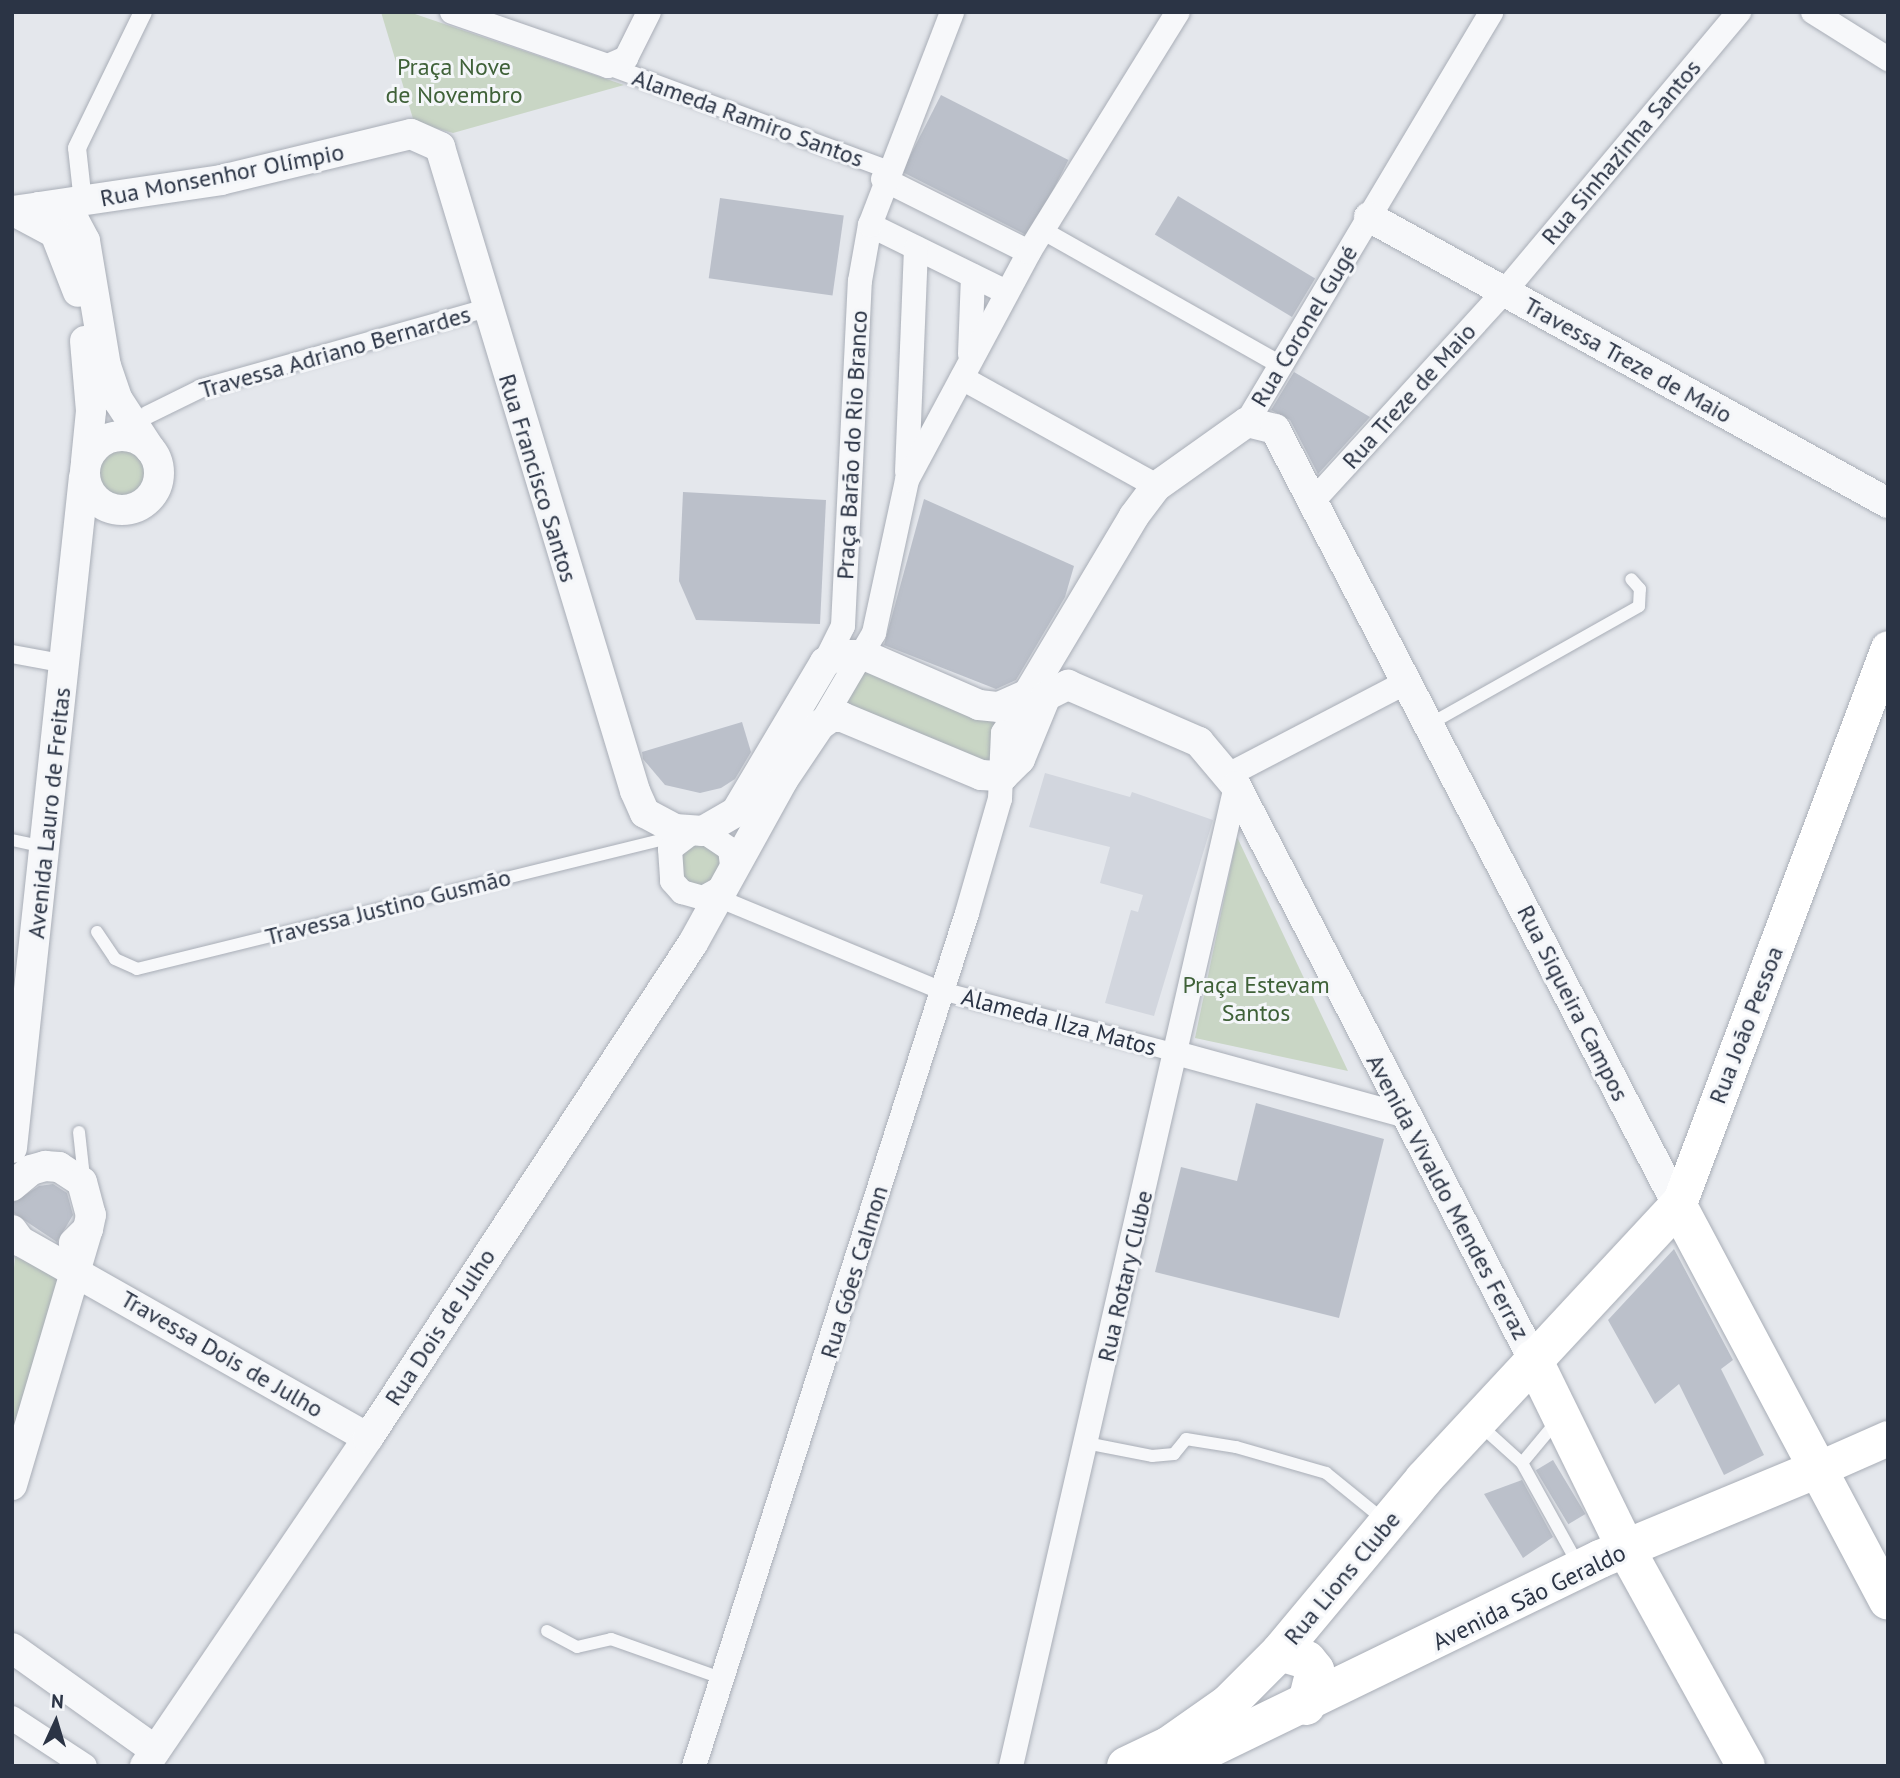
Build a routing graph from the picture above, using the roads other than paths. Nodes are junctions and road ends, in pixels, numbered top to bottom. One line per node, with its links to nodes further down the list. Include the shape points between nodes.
1 (143, 12): 13 (street, via 77,148)
2 (452, 12): 10 (street)
3 (952, 12): 12 (street, Praça Barão do Rio Branco)
4 (1178, 12): 17 (street, Praça Barão do Rio Branco)
5 (1491, 12): 14 (street, Rua Coronel Gugé)
6 (1739, 12): 22 (street, Rua Sinhazinha Santos)
7 (1813, 12): 9 (street)
8 (645, 23): 10 (street, via 626,58)
9 (1888, 59)
10 (608, 66): 12 (street, Alameda Ramiro Santos)
11 (403, 136): 13 (street, Rua Monsenhor Olímpio, via 221,180); 23 (street, Rua Francisco Santos, via 418,133 440,147)
12 (885, 174): 16 (street, Praça Barão do Rio Branco); 19 (street)
13 (83, 202): 15 (street, Rua Monsenhor Olímpio)
14 (1369, 217): 22 (street, Travessa Treze de Maio); 24 (street, Rua Coronel Gugé)
15 (27, 218): 28 (street, via 75,222 86,241 106,366 118,400); 29 (street, Avenida Lauro de Freitas, via 80,301 91,411)
16 (870, 225): 18 (street); 39 (street, Praça Barão do Rio Branco, via 860,281 843,626)
17 (1042, 230): 19 (street, Praça Barão do Rio Branco); 24 (street)
18 (916, 248): 20 (street); 30 (street, Praça Barão do Rio Branco)
19 (1029, 252): 21 (street, Praça Barão do Rio Branco)
20 (973, 276): 21 (street); 25 (street, Praça Barão do Rio Branco)
21 (1006, 292): 25 (street, Praça Barão do Rio Branco)
22 (1504, 292): 32 (street, Rua Treze de Maio); 33 (street, Travessa Treze de Maio)
23 (486, 307): 26 (street, Travessa Adriano Bernardes, via 202,388); 48 (street, Rua Francisco Santos, via 635,791 645,813)
24 (1281, 365): 27 (street, Rua Coronel Gugé)
25 (966, 370): 30 (street, Praça Barão do Rio Branco); 31 (street)
26 (147, 415)
27 (1247, 422): 31 (street, Rua Coronel Gugé); 32 (street, Rua Siqueira Campos, via 1275,429)
28 (150, 449): 29 (street, via 135,439 115,437 99,443); 29 (street, via 158,481 139,506 107,508 93,497)
29 (85, 469): 40 (street, Avenida Lauro de Freitas)
30 (907, 480): 38 (street, Praça Barão do Rio Branco, via 874,633)
31 (1157, 486): 35 (street, Rua Coronel Gugé)
32 (1314, 500): 41 (street, Rua Siqueira Campos)
33 (1888, 503)
34 (1631, 579): 45 (lane, via 1640,589 1639,606)
35 (1061, 640): 42 (street, via 1058,665); 43 (street, Rua Coronel Gugé)
36 (1888, 648): 60 (main road, Rua João Pessoa)
37 (12, 654): 40 (street)
38 (864, 655): 39 (street, via 839,654); 43 (street, via 979,705); 44 (street, Praça Barão do Rio Branco)
39 (825, 662): 48 (street, via 748,798 725,821)
40 (65, 664): 50 (street, Avenida Lauro de Freitas)
41 (1407, 682): 45 (street, Rua Siqueira Campos); 47 (street)
42 (1085, 689): 46 (street, via 1058,687 1046,696 1020,759); 47 (street, Avenida Vivaldo Mendes Ferraz, via 1190,737)
43 (1017, 699): 46 (street, Rua Góes Calmon, via 1003,733)
44 (831, 720): 46 (street, via 981,775); 51 (street, Rua Dois de Julho, via 783,780)
45 (1430, 724): 60 (street, Rua Siqueira Campos)
46 (1003, 776): 53 (street, Rua Góes Calmon)
47 (1232, 781): 54 (street, Rua Rotary Clube); 55 (street, Avenida Vivaldo Mendes Ferraz)
48 (691, 830): 51 (street, via 730,849); 51 (street, via 670,849 671,881 681,892 703,898); 52 (lane, Travessa Justino Gusmão, via 137,969 115,960)
49 (12, 840): 50 (lane)
50 (46, 847): 57 (street, Avenida Lauro de Freitas)
51 (727, 886): 53 (street, Alameda Ilza Matos); 68 (street, Rua Dois de Julho)
52 (97, 932)
53 (942, 991): 54 (street, Alameda Ilza Matos); 81 (street, Rua Góes Calmon)
54 (1176, 1054): 55 (street); 70 (street, Rua Rotary Clube)
55 (1406, 1116): 65 (street, Avenida Vivaldo Mendes Ferraz)
56 (79, 1132): 59 (lane, via 79,1158)
57 (12, 1148)
58 (12, 1186): 59 (street, via 31,1170 59,1167 82,1182)
59 (89, 1194): 61 (street)
60 (1678, 1206): 65 (main road, Rua João Pessoa); 72 (main road, Rua Siqueira Campos)
61 (88, 1229): 63 (street, via 62,1250); 64 (street)
62 (12, 1230): 63 (street, Travessa Dois de Julho, via 20,1241)
63 (41, 1251): 64 (street, Travessa Dois de Julho)
64 (76, 1270): 68 (street, Travessa Dois de Julho); 73 (street)
65 (1534, 1359): 66 (main road, Avenida Vivaldo Mendes Ferraz); 67 (main road, Rua Lions Clube)
66 (1560, 1411): 71 (lane, via 1549,1434); 75 (main road, Avenida Vivaldo Mendes Ferraz)
67 (1478, 1424): 71 (lane); 74 (main road, Rua Lions Clube)
68 (368, 1438): 84 (street, Rua Dois de Julho)
69 (1888, 1438): 72 (main road, Avenida São Geraldo)
70 (1086, 1443): 74 (lane, via 1152,1456 1174,1454 1186,1439 1236,1447 1326,1473); 87 (street, Rua Rotary Clube)
71 (1522, 1463): 76 (lane)
72 (1820, 1468): 75 (main road, Avenida São Geraldo); 77 (main road, Rua Siqueira Campos)
73 (12, 1485)
74 (1388, 1523): 80 (main road, Rua Lions Clube)
75 (1626, 1549): 76 (main road, Avenida São Geraldo); 90 (main road, Avenida Vivaldo Mendes Ferraz)
76 (1581, 1570): 82 (main road, Avenida São Geraldo)
77 (1888, 1601)
78 (547, 1632): 81 (lane, via 577,1647 611,1639)
79 (12, 1648): 84 (street)
80 (1280, 1652): 82 (main road, via 1307,1660 1315,1670); 88 (main road, Rua Lions Clube, via 1228,1704 1168,1746)
81 (724, 1679): 86 (street, Rua Góes Calmon)
82 (1306, 1706): 89 (main road, Avenida São Geraldo)
83 (12, 1718): 85 (street)
84 (148, 1762)
85 (85, 1766)
86 (694, 1766)
87 (1011, 1766)
88 (1126, 1766)
89 (1174, 1766)
90 (1746, 1766)

